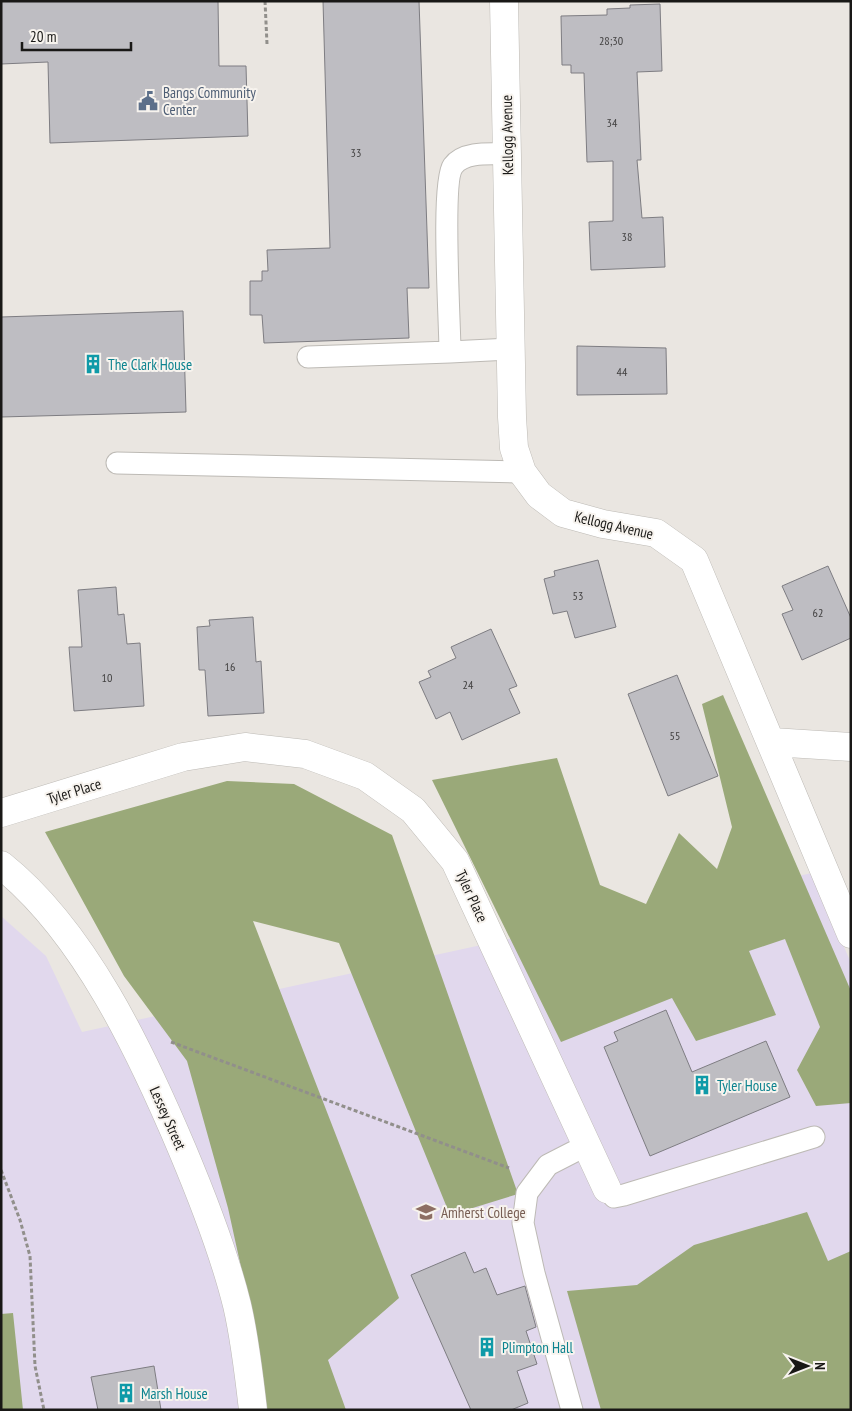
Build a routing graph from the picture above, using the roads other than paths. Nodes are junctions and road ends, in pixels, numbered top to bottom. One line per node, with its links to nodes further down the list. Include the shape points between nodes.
1 (504, 1): 2 (street, Kellogg Avenue)
2 (507, 154): 3 (street, Kellogg Avenue); 4 (lane, via 464,157 453,166 448,179)
3 (511, 349): 4 (lane); 7 (street, Kellogg Avenue, via 514,448)
4 (450, 352): 5 (lane)
5 (308, 357)
6 (117, 463): 7 (lane)
7 (522, 472): 8 (street, Kellogg Avenue, via 539,495 563,513 656,533 694,560)
8 (772, 742): 9 (street); 12 (street, Kellogg Avenue)
9 (851, 747)
10 (1, 814): 14 (street, Tyler Place, via 183,757 245,747 305,754 364,776 413,810 455,860)
11 (1, 865): 16 (street, Lessey Street, via 23,882 66,934 119,1014 162,1102 205,1205 237,1305)
12 (851, 934)
13 (814, 1137): 15 (lane, Tyler Place, via 624,1195 614,1197)
14 (587, 1145): 15 (street, Tyler Place); 17 (lane, via 548,1165 527,1193 523,1223)
15 (607, 1189)
16 (253, 1410)
17 (572, 1410)

